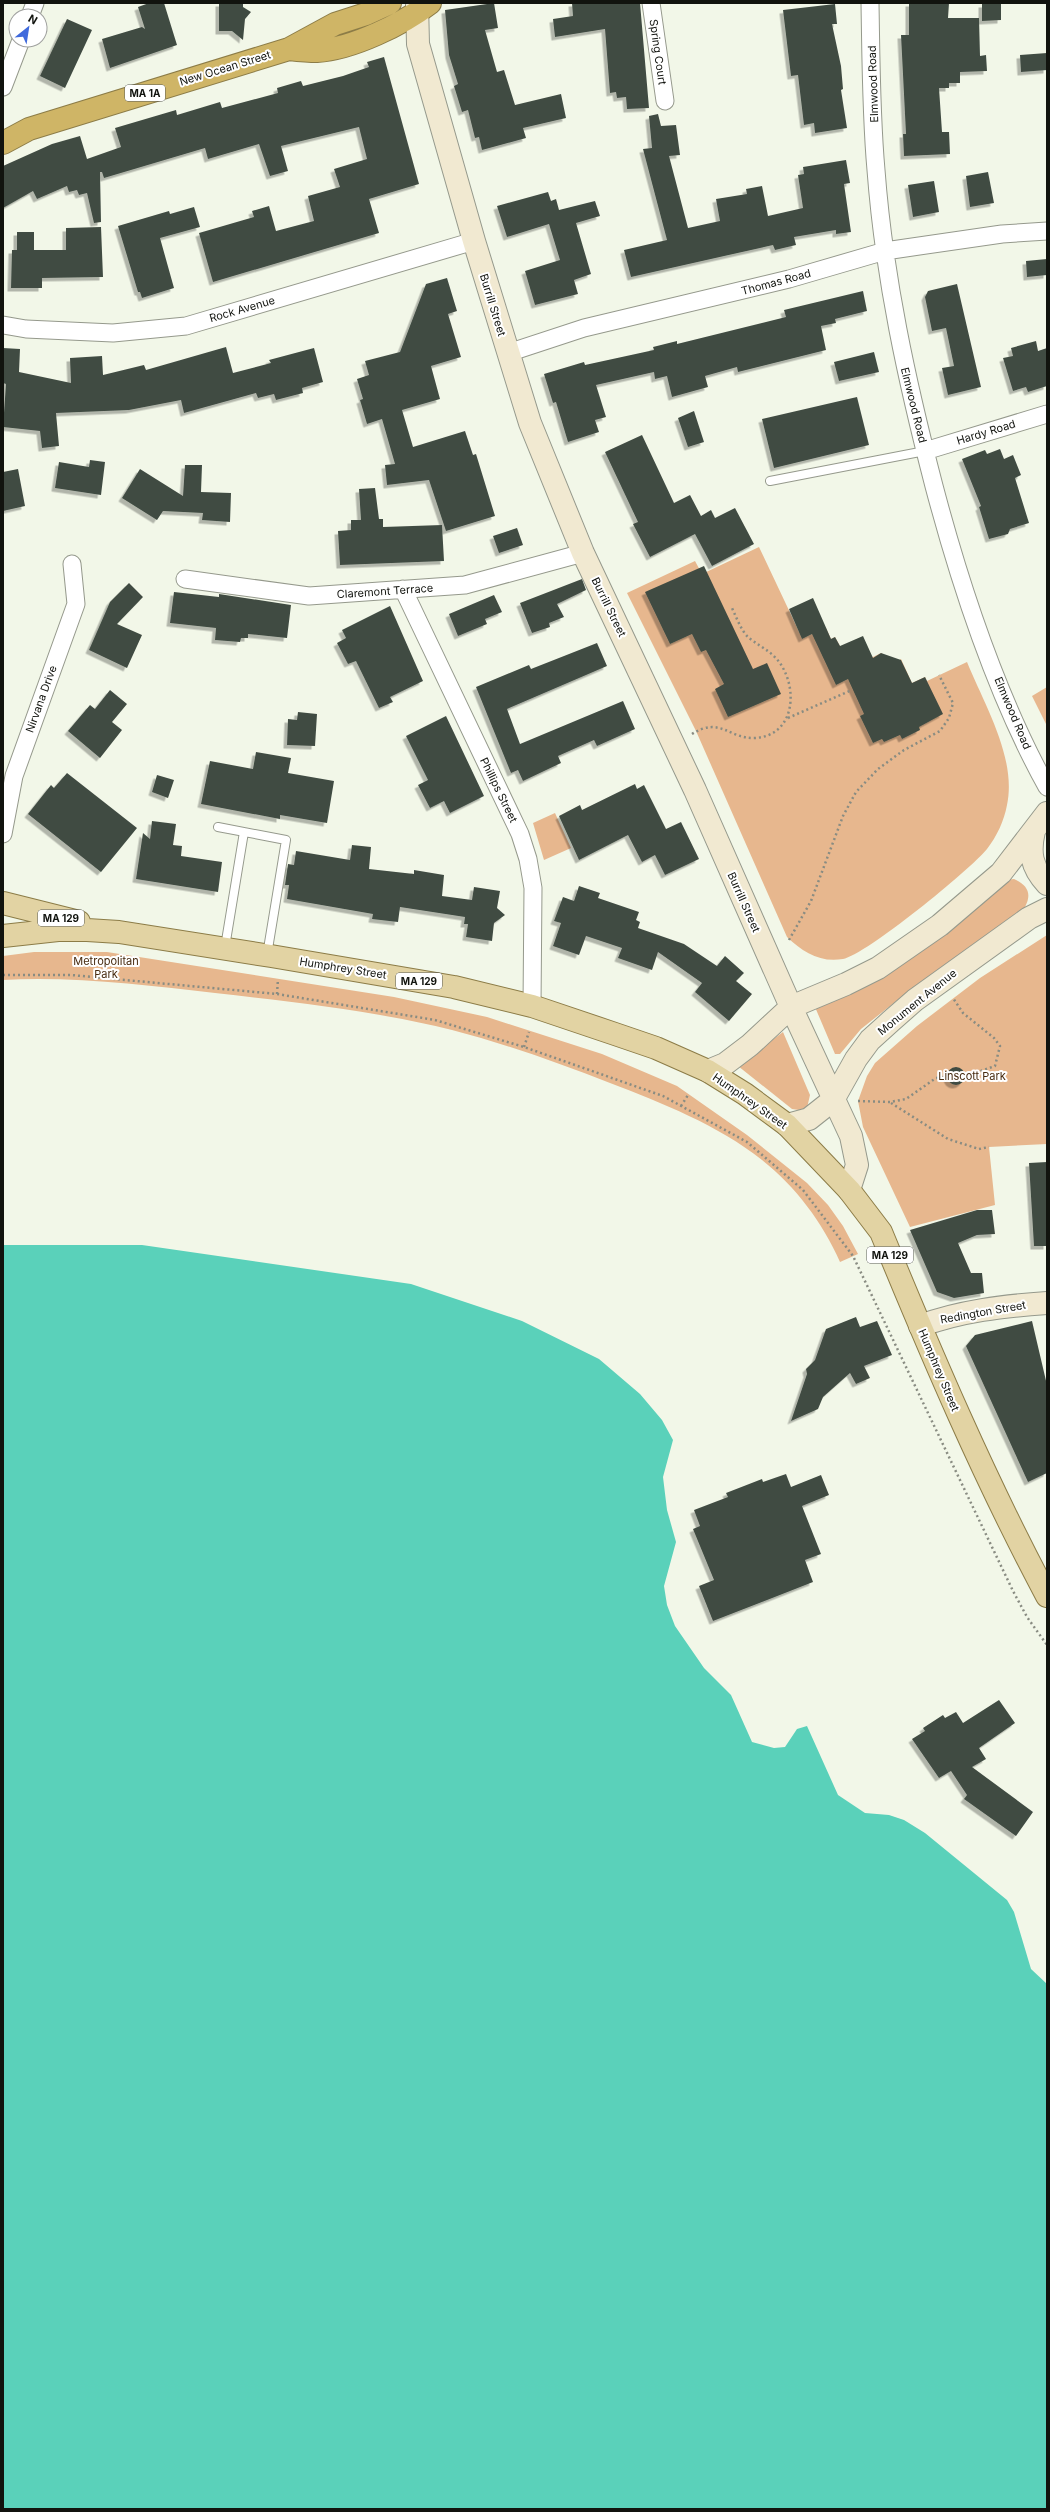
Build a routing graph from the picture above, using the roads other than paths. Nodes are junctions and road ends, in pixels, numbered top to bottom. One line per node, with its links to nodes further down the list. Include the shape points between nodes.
1 (390, 3): 6 (highway, New Ocean Street / MA 1A, via 335,24)
2 (651, 3): 8 (street, Spring Court)
3 (870, 3): 12 (street, Elmwood Road, via 876,170)
4 (421, 7): 6 (highway, New Ocean Street / MA 1A, via 372,36 318,51); 11 (street, Burrill Street, via 418,44)
5 (18, 48): 7 (street)
6 (289, 49): 9 (highway, New Ocean Street / MA 1A, via 29,129)
7 (3, 87)
8 (665, 101)
9 (3, 143)
10 (1047, 231): 12 (street, Thomas Road, via 1002,234)
11 (474, 241): 13 (street, Rock Avenue, via 186,326 113,333 26,329); 14 (street, Burrill Street)
12 (885, 251): 14 (street, Thomas Road, via 789,279 584,328); 16 (street, Elmwood Road, via 906,376)
13 (3, 325)
14 (508, 353): 18 (street, Burrill Street, via 545,463)
15 (1047, 414): 16 (street, Hardy Road)
16 (925, 451): 17 (lane); 22 (street, Elmwood Road, via 951,547 980,634 1023,738)
17 (770, 481)
18 (583, 553): 21 (street, Claremont Terrace, via 465,585); 36 (street, Burrill Street, via 674,745)
19 (72, 564): 27 (street, Nirvana Drive, via 76,604 14,776)
20 (185, 579): 21 (street, Claremont Terrace, via 309,596)
21 (403, 589): 35 (street, Phillips Street, via 520,834 528,859 533,888)
22 (1047, 787)
23 (1047, 813): 25 (street)
24 (218, 827): 26 (lane)
25 (1034, 831): 28 (street, via 1030,845 1032,861); 36 (street, via 1001,873 940,925 878,968)
26 (244, 832): 33 (lane); 34 (lane, via 286,840)
27 (3, 834)
28 (1047, 884)
29 (3, 903): 31 (main road, Humphrey Street / MA 129)
30 (1047, 909): 38 (street, Monument Avenue, via 1029,918 916,1000 870,1040 842,1081)
31 (119, 932): 32 (main road, Humphrey Street / MA 129, via 58,930); 33 (main road, Humphrey Street / MA 129)
32 (3, 936)
33 (224, 949): 34 (main road, Humphrey Street / MA 129)
34 (273, 963): 35 (main road, Humphrey Street / MA 129, via 454,987)
35 (532, 1006): 37 (main road, Humphrey Street / MA 129, via 656,1048)
36 (791, 1007): 37 (street, via 750,1045 725,1064); 38 (street, Burrill Street)
37 (708, 1071): 39 (main road, Humphrey Street / MA 129)
38 (833, 1100): 39 (street, Monument Avenue, via 809,1119); 40 (street, Burrill Street, via 851,1136 857,1165)
39 (787, 1125): 40 (main road, Humphrey Street / MA 129)
40 (849, 1190): 42 (main road, Humphrey Street / MA 129, via 880,1232)
41 (1047, 1303): 42 (street, Redington Street, via 1015,1305 944,1317)
42 (920, 1326): 43 (main road, Humphrey Street / MA 129, via 951,1401 1012,1531)
43 (1047, 1596)

